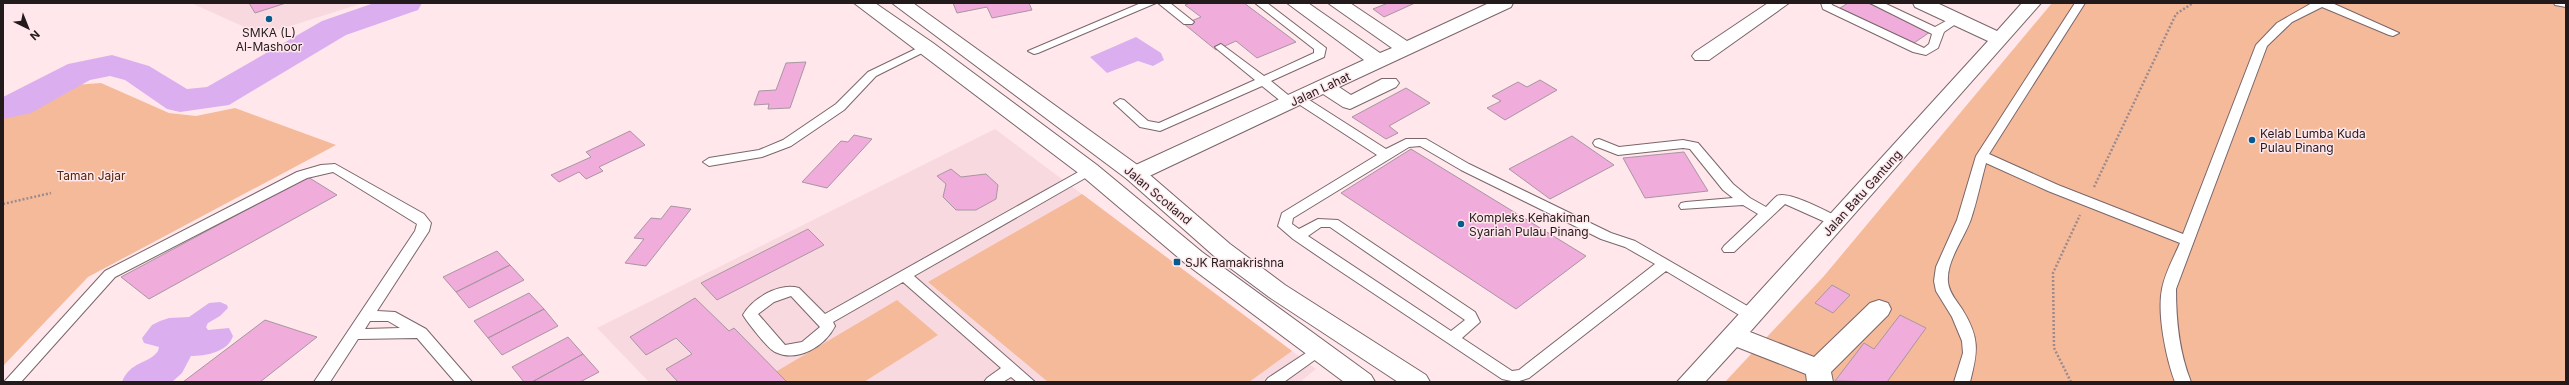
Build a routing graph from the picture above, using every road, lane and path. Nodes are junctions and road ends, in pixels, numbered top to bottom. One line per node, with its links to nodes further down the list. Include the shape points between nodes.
1 (863, 3): 24 (main road, Jalan Scotland)
2 (900, 3): 40 (main road, Jalan Scotland)
3 (1152, 3): 27 (lane)
4 (1163, 3): 20 (lane)
5 (1260, 3): 30 (lane, via 1322,51 1314,58)
6 (1296, 3): 29 (main road)
7 (1337, 3): 26 (main road)
8 (1504, 3): 26 (main road, Jalan Lahat)
9 (1780, 3): 28 (main road)
10 (1826, 3): 21 (lane, via 1827,7 1917,50 1926,52 1934,46)
11 (1875, 3): 21 (lane)
12 (1922, 3): 19 (main road)
13 (2032, 3): 23 (main road, Jalan Batu Gantung)
14 (2080, 3): 37 (lane)
15 (2193, 3): 43 (path, via 2176,14)
16 (2322, 3): 22 (lane); 49 (lane, via 2299,12 2274,30 2262,45)
17 (2559, 3): 18 (lane)
18 (2566, 4)
19 (1957, 19): 21 (lane); 23 (main road)
20 (1188, 22)
21 (1938, 33)
22 (2393, 33)
23 (1999, 39): 47 (main road, Jalan Batu Gantung)
24 (926, 47): 38 (lane, via 872,74 840,107 787,143 762,153); 39 (main road, Jalan Scotland)
25 (1221, 47): 30 (lane)
26 (1407, 49): 29 (main road, Jalan Lahat)
27 (1034, 51)
28 (1702, 56)
29 (1378, 61): 32 (main road, Jalan Lahat)
30 (1264, 81): 33 (lane); 34 (lane, via 1160,127 1144,124)
31 (1389, 83): 32 (main road, via 1350,103)
32 (1326, 87): 33 (main road, Jalan Lahat)
33 (1295, 101): 36 (lane); 40 (main road, Jalan Lahat)
34 (1120, 103)
35 (1599, 143): 42 (lane, via 1618,151 1683,144 1694,146 1728,187)
36 (1386, 155): 48 (lane, via 1287,216 1285,226); 51 (lane, via 1406,143 1422,142 1466,168 1606,236 1630,244)
37 (1982, 156): 43 (lane); 73 (lane, via 1964,220 1942,267 1943,292 1959,316 1969,341 1969,358)
38 (709, 162)
39 (1090, 170): 52 (lane); 61 (main road, Jalan Scotland, via 1194,258)
40 (1135, 174): 71 (main road, Jalan Scotland, via 1222,250 1271,286)
41 (51, 194): 44 (path)
42 (1745, 201): 45 (lane); 46 (lane)
43 (2086, 202): 49 (lane); 74 (path, via 2053,273 2054,348)
44 (4, 204)
45 (1686, 206)
46 (1766, 213): 47 (lane, via 1778,201 1788,199); 50 (lane)
47 (1837, 222): 54 (main road, Jalan Batu Gantung)
48 (1298, 236): 60 (lane); 60 (lane, via 1318,223 1333,223 1470,316 1472,322)
49 (2186, 240): 75 (lane, via 2169,288 2169,324 2176,364)
50 (1729, 249)
51 (1665, 264): 54 (lane); 60 (lane, via 1520,376 1507,375)
52 (905, 276): 56 (lane); 62 (lane)
53 (1879, 309): 63 (main road)
54 (1751, 314): 59 (main road, Jalan Batu Gantung)
55 (366, 316): 57 (lane, via 390,316); 58 (lane); 64 (lane, via 422,231 424,223 419,217 341,170 320,169 278,186 110,274)
56 (825, 320): 56 (lane, via 828,326 821,336 800,348 784,351 750,315 756,307 783,293 794,291)
57 (421, 333): 58 (lane); 66 (lane)
58 (355, 334): 65 (lane)
59 (1733, 335): 63 (main road); 72 (main road, Jalan Batu Gantung)
60 (1451, 339)
61 (1318, 350): 69 (lane); 70 (main road, Jalan Scotland)
62 (1011, 369): 67 (lane); 68 (lane)
63 (1819, 376)
64 (12, 382)
65 (322, 382)
66 (464, 382)
67 (992, 382)
68 (1027, 382)
69 (1274, 382)
70 (1362, 382)
71 (1418, 382)
72 (1690, 382)
73 (1962, 382)
74 (2071, 382)
75 (2183, 382)

